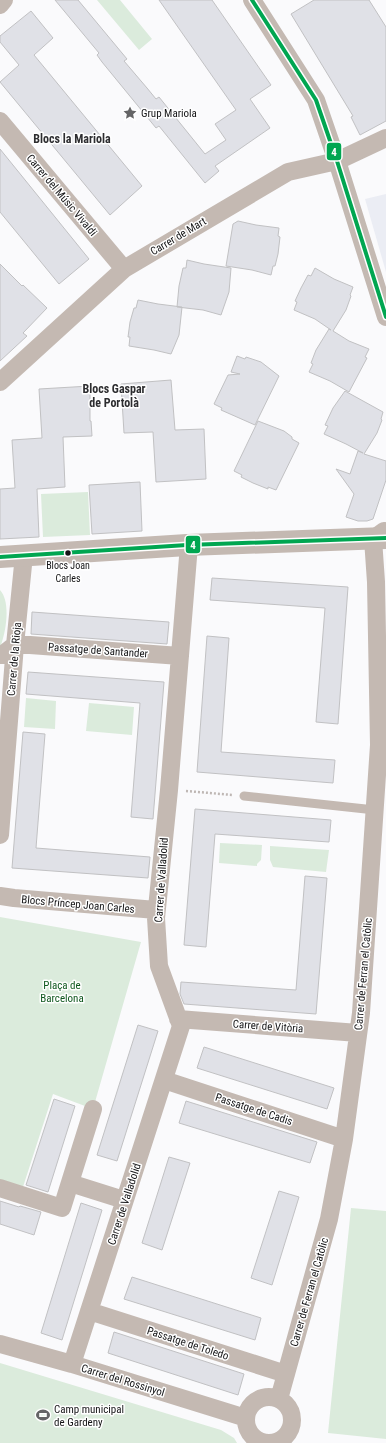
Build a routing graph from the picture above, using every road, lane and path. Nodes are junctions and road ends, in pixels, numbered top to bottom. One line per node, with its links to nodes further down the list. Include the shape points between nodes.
1 (4, 0): 3 (street)
2 (252, 0): 6 (street, via 316,100)
3 (0, 5)
4 (0, 121): 7 (street, Carrer del Músic Vivaldi)
5 (386, 138): 6 (street, Carrer de Mart)
6 (337, 162): 7 (street, Carrer de Mart, via 288,172); 8 (street)
7 (124, 269): 9 (street, Carrer de Mart)
8 (386, 317)
9 (0, 382)
10 (382, 536): 11 (street); 19 (street, Carrer de Ferran el Catòlic, via 376,582 379,745)
11 (189, 545): 12 (street); 16 (street, Carrer de Valladolid)
12 (24, 555): 13 (street); 14 (street, Carrer de la Rioja)
13 (0, 557)
14 (15, 645): 15 (street); 16 (street, Passatge de Santander); 20 (street, Carrer de la Rioja)
15 (0, 655)
16 (180, 656): 17 (street, Carrer de Valladolid)
17 (169, 790): 18 (path); 22 (street, Carrer de Valladolid)
18 (244, 796): 19 (lane)
19 (375, 810): 24 (street, Carrer de Ferran el Catòlic)
20 (0, 835)
21 (0, 896): 22 (street, Blocs Príncep Joan Carles)
22 (156, 910): 23 (street, Carrer de Valladolid, via 159,966)
23 (178, 1019): 24 (street, Carrer de Vitòria); 25 (street, Carrer de Valladolid, via 181,1026)
24 (358, 1033): 27 (street, Carrer de Ferran el Catòlic)
25 (164, 1080): 27 (street, Passatge de Cadis); 30 (street, Carrer de Valladolid)
26 (93, 1109): 28 (street)
27 (344, 1139): 34 (street, Carrer de Ferran el Catòlic, via 329,1219)
28 (70, 1183): 29 (street, via 62,1208); 30 (street)
29 (0, 1188)
30 (124, 1200): 31 (street, Carrer de Valladolid)
31 (89, 1311): 33 (street, Carrer de Valladolid); 34 (street, Passatge de Toledo)
32 (0, 1344): 33 (street, Carrer del Rossinyol)
33 (72, 1364): 36 (street, Carrer del Rossinyol)
34 (286, 1374): 35 (street, Carrer de Ferran el Catòlic)
35 (279, 1399): 36 (street, via 265,1397 258,1400 252,1404); 37 (street, via 292,1416 290,1430 280,1440)
36 (246, 1418): 37 (street, via 249,1431 259,1441)
37 (266, 1443)

